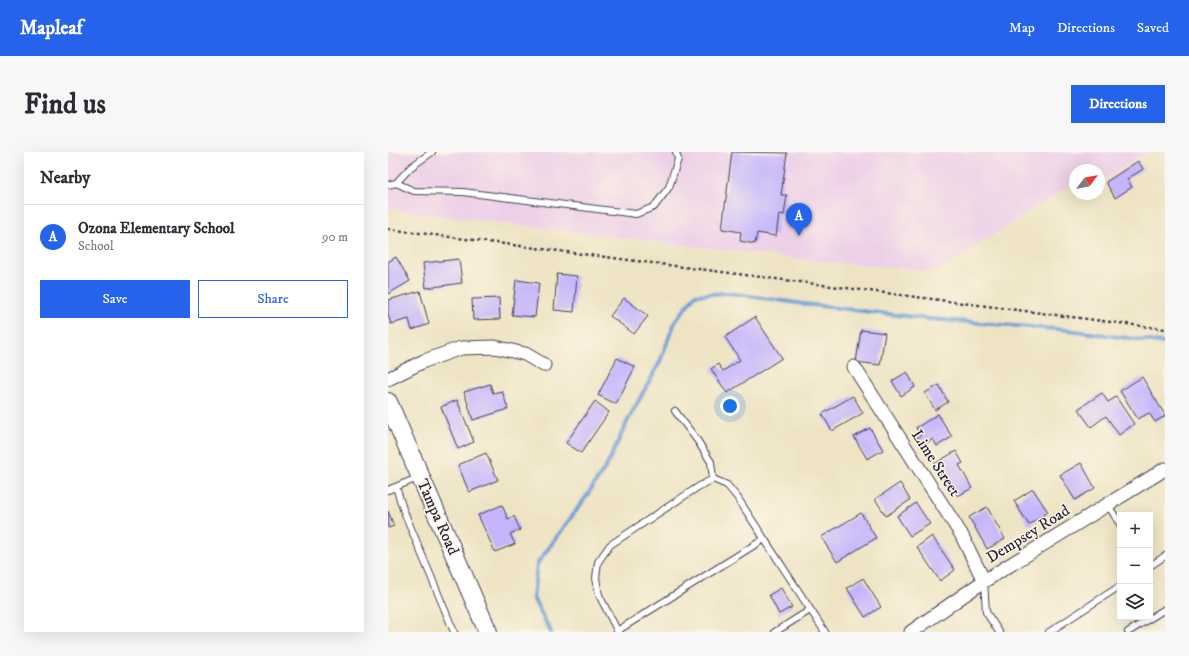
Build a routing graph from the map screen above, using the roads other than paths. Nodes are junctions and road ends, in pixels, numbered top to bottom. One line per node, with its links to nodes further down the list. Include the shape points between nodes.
1 (432, 152): 3 (lane, via 411,167)
2 (676, 152): 3 (lane, via 678,159 669,187 654,207 636,214 463,192 414,191)
3 (396, 183): 4 (lane)
4 (388, 185)
5 (544, 365): 7 (street, via 525,354 495,347 461,348 424,361)
6 (854, 367): 20 (street, Lime Street, via 962,534)
7 (388, 379)
8 (388, 402): 11 (street, Tampa Road)
9 (675, 411): 12 (lane, via 711,462)
10 (1165, 469): 15 (street, Dempsey Road)
11 (421, 477): 13 (lane); 25 (street, Tampa Road)
12 (713, 479): 17 (lane, via 727,485); 26 (lane, via 610,545 598,562 596,578 599,596)
13 (396, 487): 14 (lane); 24 (lane)
14 (388, 490)
15 (1108, 505): 16 (lane); 20 (street, Dempsey Road)
16 (1117, 519)
17 (764, 539): 23 (lane); 26 (lane)
18 (1165, 556): 19 (lane)
19 (1153, 564)
20 (984, 581): 29 (street, Dempsey Road); 30 (lane, via 986,612)
21 (1117, 588): 31 (lane)
22 (1165, 609): 32 (lane)
23 (810, 610): 27 (lane); 28 (lane)
24 (454, 632)
25 (488, 632)
26 (617, 632)
27 (775, 632)
28 (825, 632)
29 (911, 632)
30 (999, 632)
31 (1049, 632)
32 (1128, 632)

